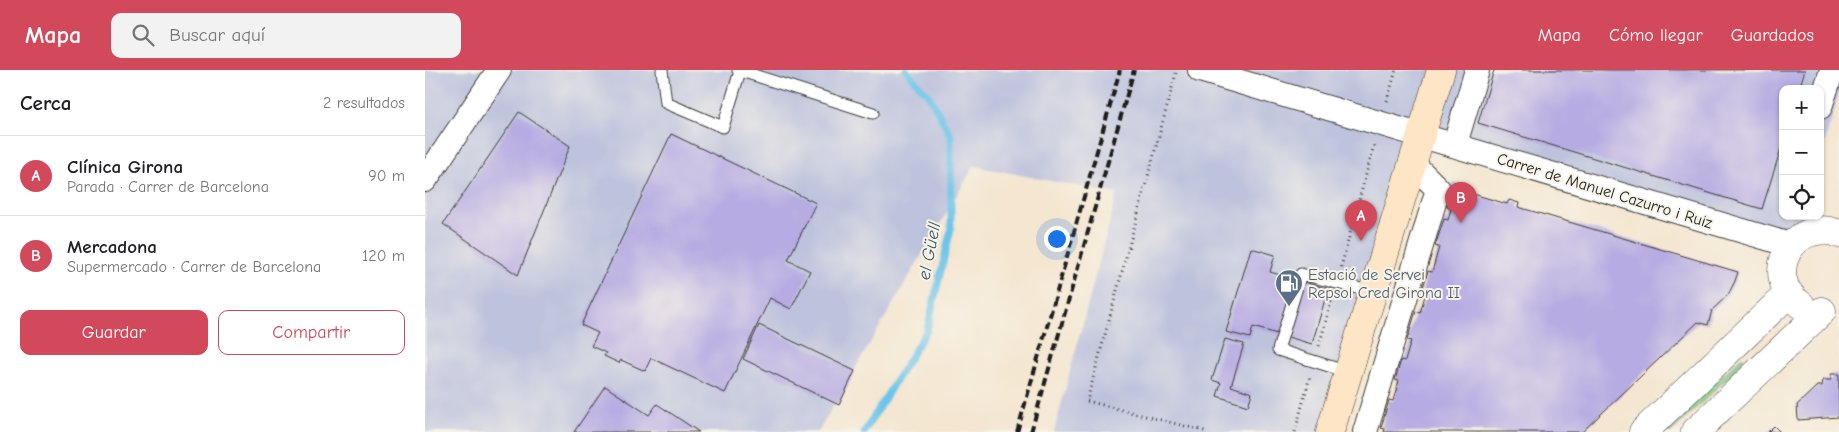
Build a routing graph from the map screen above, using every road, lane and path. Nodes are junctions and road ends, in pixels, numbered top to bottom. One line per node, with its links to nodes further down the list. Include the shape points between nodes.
1 (499, 70): 16 (street)
2 (662, 70): 3 (lane, via 666,103 723,127)
3 (739, 70): 11 (lane)
4 (1177, 70): 25 (path, via 1087,401)
5 (1200, 70): 12 (street, Carrer de Manuel Cazurro i Ruiz)
6 (1396, 70): 12 (path)
7 (1441, 70): 13 (main road)
8 (1477, 70): 14 (street)
9 (1832, 70): 10 (street)
10 (1824, 95)
11 (873, 113)
12 (1380, 123): 13 (street, Carrer de Manuel Cazurro i Ruiz); 19 (path)
13 (1421, 135): 14 (street, Carrer de Manuel Cazurro i Ruiz); 15 (main road)
14 (1455, 144): 18 (street, Carrer de Manuel Cazurro i Ruiz)
15 (1412, 163): 20 (main road); 28 (street, via 1438,189)
16 (425, 180)
17 (1823, 227): 18 (street)
18 (1790, 245): 21 (street, via 1782,272)
19 (1336, 283): 20 (lane); 23 (path); 23 (lane, via 1301,274 1279,350)
20 (1373, 292): 24 (main road)
21 (1789, 293): 22 (street, via 1806,308); 29 (street)
22 (1831, 310): 30 (street)
23 (1314, 362): 24 (lane); 26 (path)
24 (1348, 372): 27 (main road)
25 (1208, 432)
26 (1295, 432)
27 (1330, 432)
28 (1365, 432)
29 (1643, 432)
30 (1695, 432)

